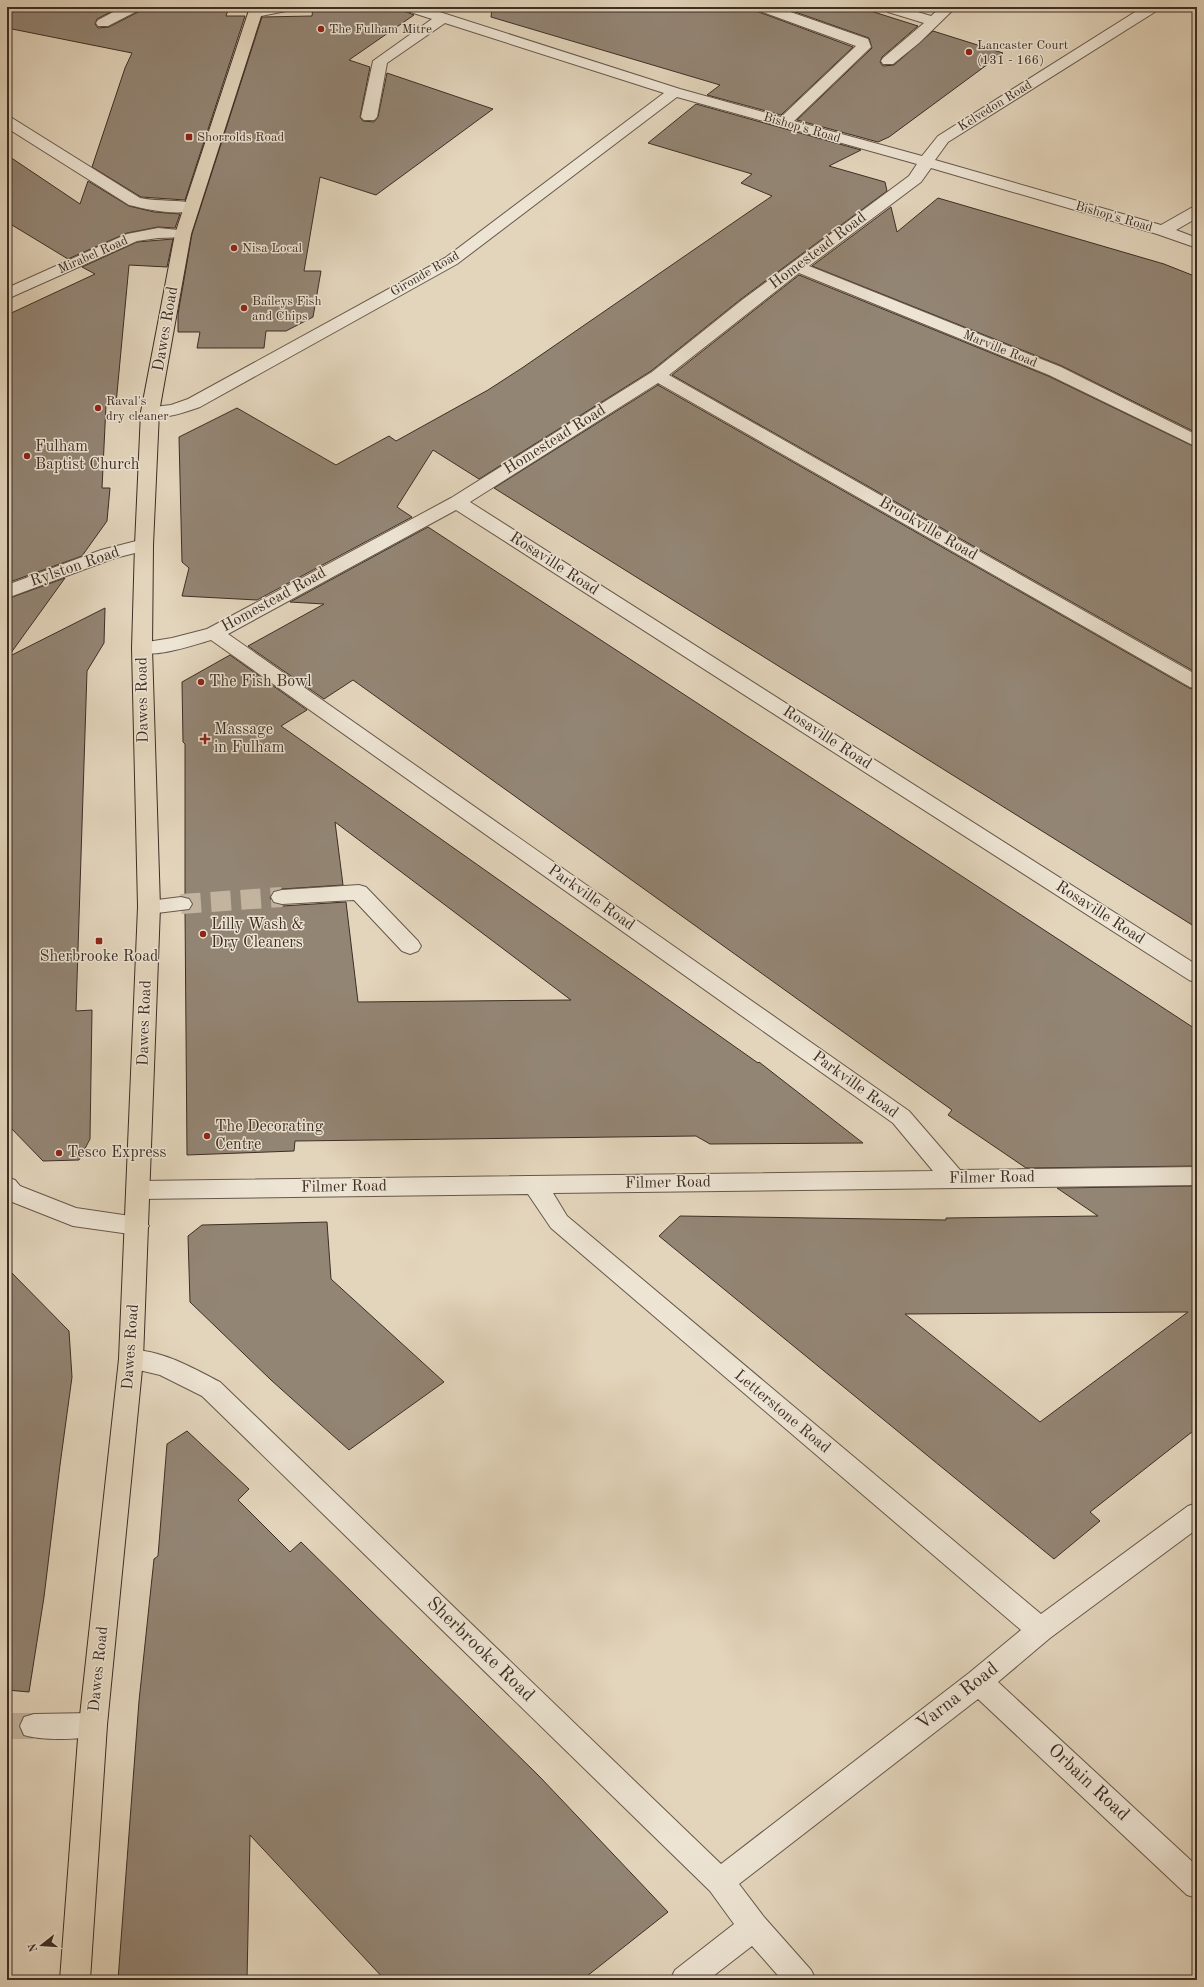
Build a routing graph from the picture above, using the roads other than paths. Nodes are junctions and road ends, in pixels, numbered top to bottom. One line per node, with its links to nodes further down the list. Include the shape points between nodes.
1 (134, 7): 11 (street)
2 (286, 7): 7 (street)
3 (409, 7): 9 (street, Bishop's Road)
4 (762, 7): 16 (street, via 863,42 864,47)
5 (949, 7): 10 (street)
6 (1153, 7): 17 (street, Kelvedon Road, via 943,139)
7 (257, 10): 18 (main road, Dawes Road)
8 (893, 10): 10 (street)
9 (443, 18): 13 (street, Bishop's Road); 14 (street, via 380,61)
10 (932, 21): 12 (street)
11 (103, 23)
12 (888, 61)
13 (675, 92): 16 (street, Bishop's Road); 26 (street, Gironde Road, via 451,261 194,403 173,410)
14 (369, 117)
15 (8, 123): 18 (street, via 135,202 168,208)
16 (783, 123): 17 (street, Bishop's Road)
17 (926, 162): 20 (street, Bishop's Road); 23 (street, Homestead Road, via 921,174 915,179)
18 (191, 207): 21 (main road, Dawes Road)
19 (1197, 211): 20 (street)
20 (1163, 231): 22 (street, Bishop's Road)
21 (183, 234): 24 (street, Mirabel Road, via 158,233 133,237); 26 (main road, Dawes Road)
22 (1197, 243)
23 (798, 267): 25 (street, Homestead Road); 27 (street, Marville Road, via 1055,371)
24 (7, 294)
25 (658, 376): 28 (street, Homestead Road); 33 (street, Brookville Road)
26 (150, 412): 29 (main road, Dawes Road)
27 (1197, 442)
28 (457, 502): 31 (street, Homestead Road); 38 (street, Rosaville Road)
29 (144, 545): 30 (street, Rylston Road, via 108,554); 32 (main road, Dawes Road)
30 (7, 592)
31 (214, 633): 32 (street, Homestead Road, via 173,644); 40 (street, Parkville Road, via 901,1117)
32 (142, 648): 36 (main road, Dawes Road)
33 (1197, 683)
34 (282, 897): 37 (street, via 359,892)
35 (181, 904): 36 (street)
36 (149, 907): 43 (main road, Dawes Road)
37 (410, 946)
38 (1197, 975)
39 (1197, 1176): 40 (street, Filmer Road)
40 (954, 1179): 41 (street, Filmer Road)
41 (534, 1184): 43 (street, Filmer Road); 47 (street, Letterstone Road, via 559,1222)
42 (7, 1186): 44 (street, via 12,1192 73,1217)
43 (138, 1190): 44 (main road, Dawes Road)
44 (137, 1226): 45 (main road, Dawes Road)
45 (131, 1359): 49 (main road, Dawes Road); 51 (street, Sherbrooke Road, via 165,1366 211,1389)
46 (1197, 1514): 47 (street, Varna Road)
47 (1040, 1630): 48 (street, Varna Road)
48 (979, 1682): 51 (street, Varna Road); 52 (street, Orbain Road)
49 (93, 1725): 50 (street); 54 (main road, Dawes Road)
50 (34, 1726)
51 (720, 1882): 53 (street, Sherbrooke Road)
52 (1197, 1885)
53 (754, 1927): 55 (street); 56 (street, Sherbrooke Road)
54 (75, 1980)
55 (685, 1980)
56 (801, 1980)

